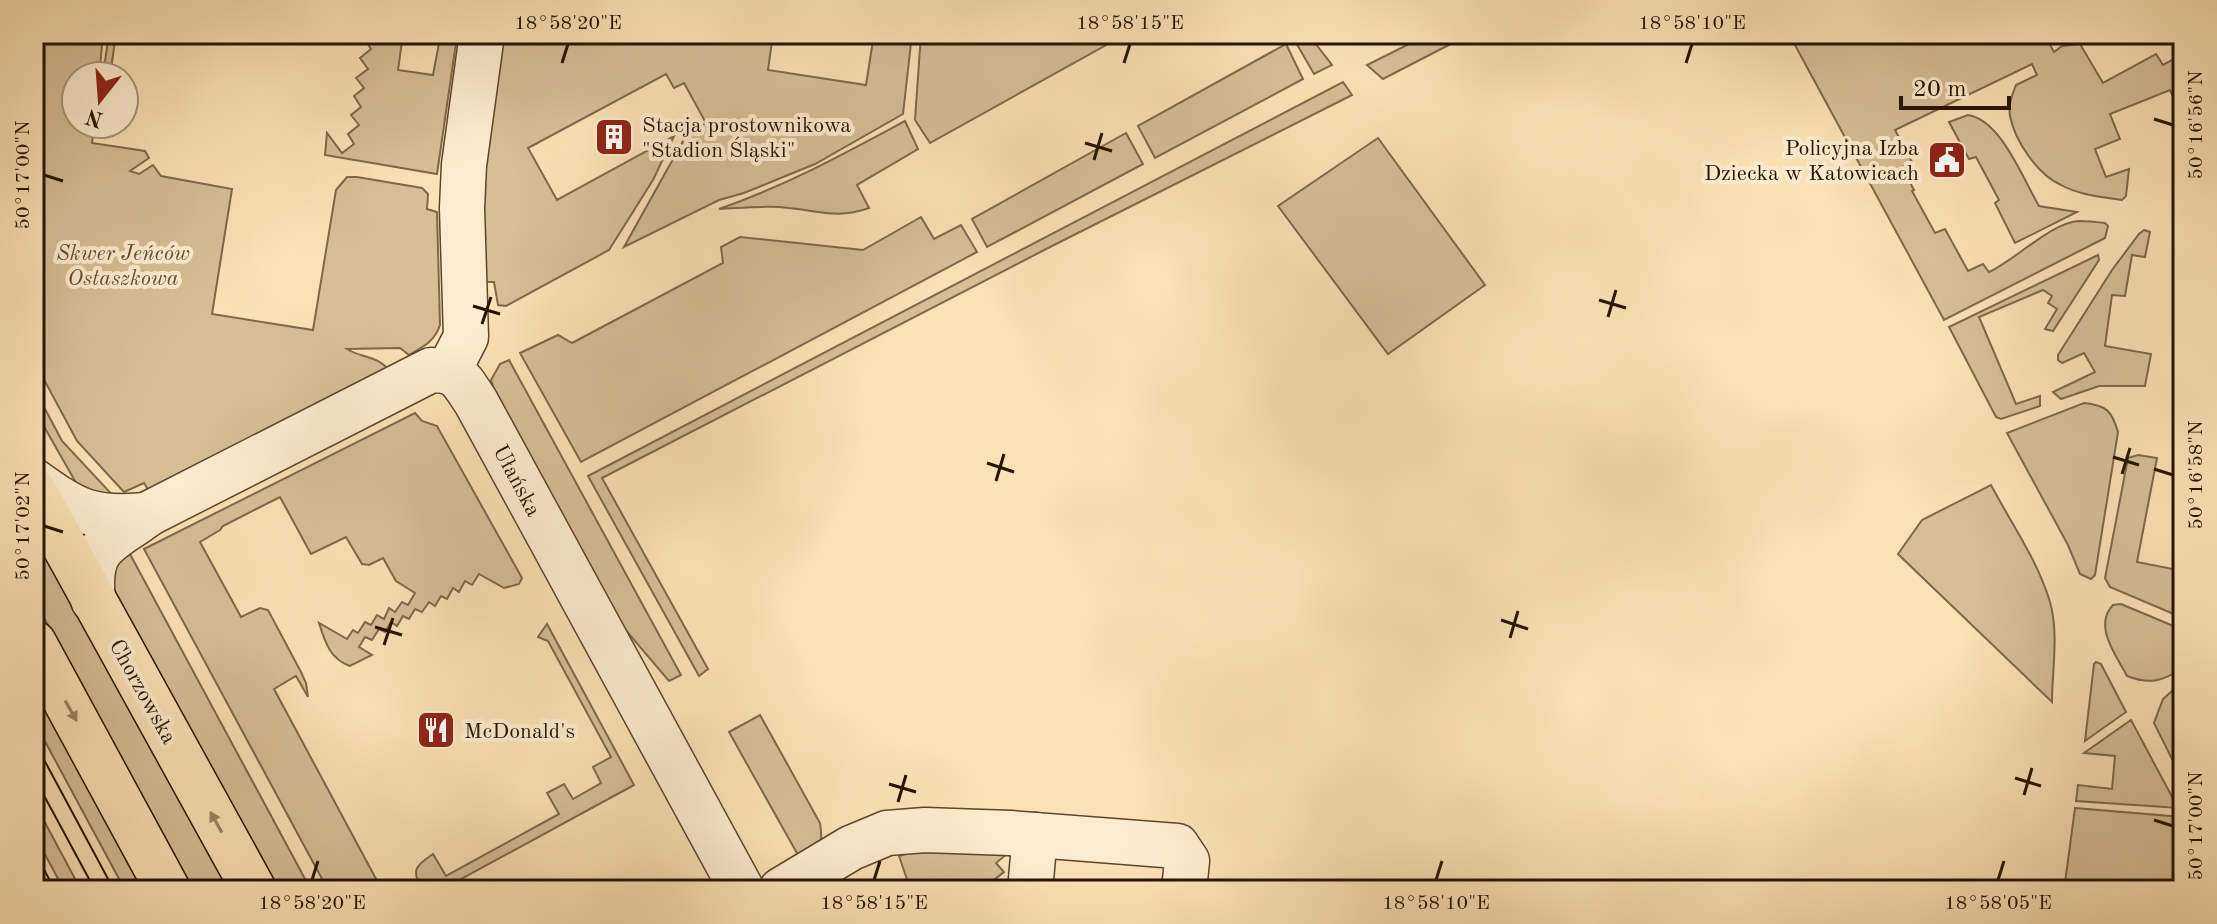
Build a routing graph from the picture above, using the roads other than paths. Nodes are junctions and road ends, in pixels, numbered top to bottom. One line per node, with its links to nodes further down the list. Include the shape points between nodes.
1 (482, 34): 2 (street, via 463,179 466,337)
2 (449, 370): 5 (street, via 431,370); 11 (street, Ułańska, via 476,402)
3 (34, 481): 5 (street, via 88,514)
4 (34, 491): 6 (main road, Chorzowska)
5 (147, 515): 6 (street, via 107,543 93,561)
6 (93, 600): 10 (main road, Chorzowska, one-way to 6)
7 (34, 643): 9 (main road, one-way to 9)
8 (1035, 835): 12 (street, via 887,833); 13 (street); 14 (street, via 1177,846 1187,861)
9 (168, 890)
10 (254, 890)
11 (742, 890)
12 (781, 890)
13 (1030, 890)
14 (1184, 890)

